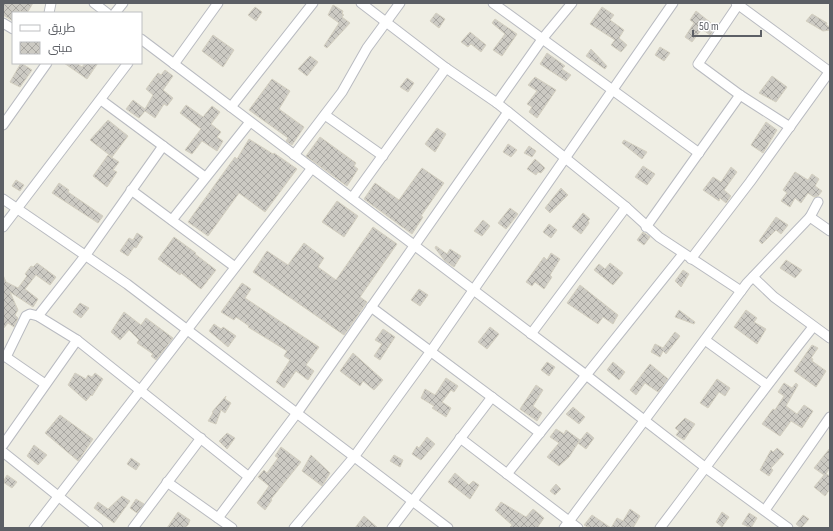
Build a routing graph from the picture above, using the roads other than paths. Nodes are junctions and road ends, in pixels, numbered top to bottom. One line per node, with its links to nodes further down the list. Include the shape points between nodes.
1 (94, 3): 11 (street)
2 (122, 3): 12 (street)
3 (218, 3): 20 (street)
4 (313, 3): 27 (street)
5 (360, 3): 13 (street)
6 (400, 3): 13 (street)
7 (493, 3): 16 (street)
8 (572, 3): 16 (street)
9 (673, 3): 23 (street)
10 (738, 4): 22 (street); 24 (street, via 698,64)
11 (106, 12)
12 (116, 12)
13 (386, 22): 21 (street); 29 (street)
14 (3, 23): 15 (street)
15 (12, 28)
16 (543, 38): 23 (street); 26 (street)
17 (142, 42): 20 (street)
18 (46, 64): 31 (street)
19 (127, 64): 25 (street)
20 (174, 64): 27 (street)
21 (446, 68): 26 (street); 36 (street)
22 (830, 71): 32 (street)
23 (612, 90): 34 (street); 37 (street)
24 (740, 95): 32 (street); 34 (street)
25 (101, 100): 33 (street); 45 (street)
26 (497, 103): 28 (street)
27 (231, 107): 30 (street)
28 (508, 112): 37 (street); 51 (street)
29 (325, 115): 35 (street); 36 (street)
30 (250, 122): 35 (street); 39 (street)
31 (3, 125)
32 (790, 127): 53 (street)
33 (163, 146): 39 (street); 40 (street)
34 (698, 153): 49 (street)
35 (294, 155): 38 (street)
36 (383, 156): 41 (street)
37 (566, 157): 44 (street); 56 (street)
38 (312, 168): 41 (street); 54 (street)
39 (205, 177): 47 (street)
40 (131, 190): 47 (street); 52 (street)
41 (352, 198): 51 (street)
42 (3, 199): 45 (street)
43 (818, 202): 46 (street)
44 (626, 207): 49 (street); 62 (street)
45 (16, 210): 48 (street); 52 (street)
46 (810, 217): 50 (street); 55 (street)
47 (172, 220): 54 (street)
48 (3, 227)
49 (646, 227): 53 (street)
50 (830, 231)
51 (414, 246): 56 (street); 58 (street)
52 (85, 256): 59 (street); 61 (street)
53 (687, 257): 57 (street); 68 (street)
54 (235, 267): 61 (street)
55 (753, 277): 57 (street); 60 (street)
56 (474, 291): 62 (street); 66 (street)
57 (741, 291): 65 (street)
58 (371, 307): 66 (street); 73 (street)
59 (38, 316): 64 (street); 67 (street, via 26,316)
60 (813, 327): 63 (street); 70 (street)
61 (186, 329): 71 (street); 73 (street)
62 (531, 334): 68 (street)
63 (830, 338)
64 (77, 340): 69 (street); 71 (street)
65 (705, 340): 70 (street); 75 (street)
66 (431, 352): 72 (street); 81 (street)
67 (4, 356): 69 (street)
68 (586, 375): 75 (street); 76 (street)
69 (45, 384): 79 (street)
70 (766, 385): 82 (street)
71 (139, 390): 77 (street); 86 (street)
72 (492, 397): 76 (street); 78 (street)
73 (297, 413): 81 (street); 84 (street)
74 (830, 417): 88 (street)
75 (646, 420): 82 (street); 90 (street)
76 (540, 433): 83 (street)
77 (201, 438): 84 (street); 85 (street)
78 (460, 438): 83 (street); 87 (street)
79 (3, 445)
80 (3, 452): 86 (street)
81 (354, 456): 87 (street); 95 (street)
82 (706, 468): 88 (street); 99 (street)
83 (507, 474): 90 (street)
84 (249, 476): 89 (street)
85 (167, 482): 89 (street); 93 (street)
86 (57, 496): 91 (street); 92 (street)
87 (412, 501): 96 (street); 97 (street)
88 (765, 510): 100 (street)
89 (218, 518): 94 (street)
90 (567, 525): 98 (street)
91 (34, 528)
92 (98, 528)
93 (133, 528)
94 (232, 528)
95 (294, 528)
96 (392, 528)
97 (448, 528)
98 (578, 528)
99 (660, 528)
100 (788, 528)

